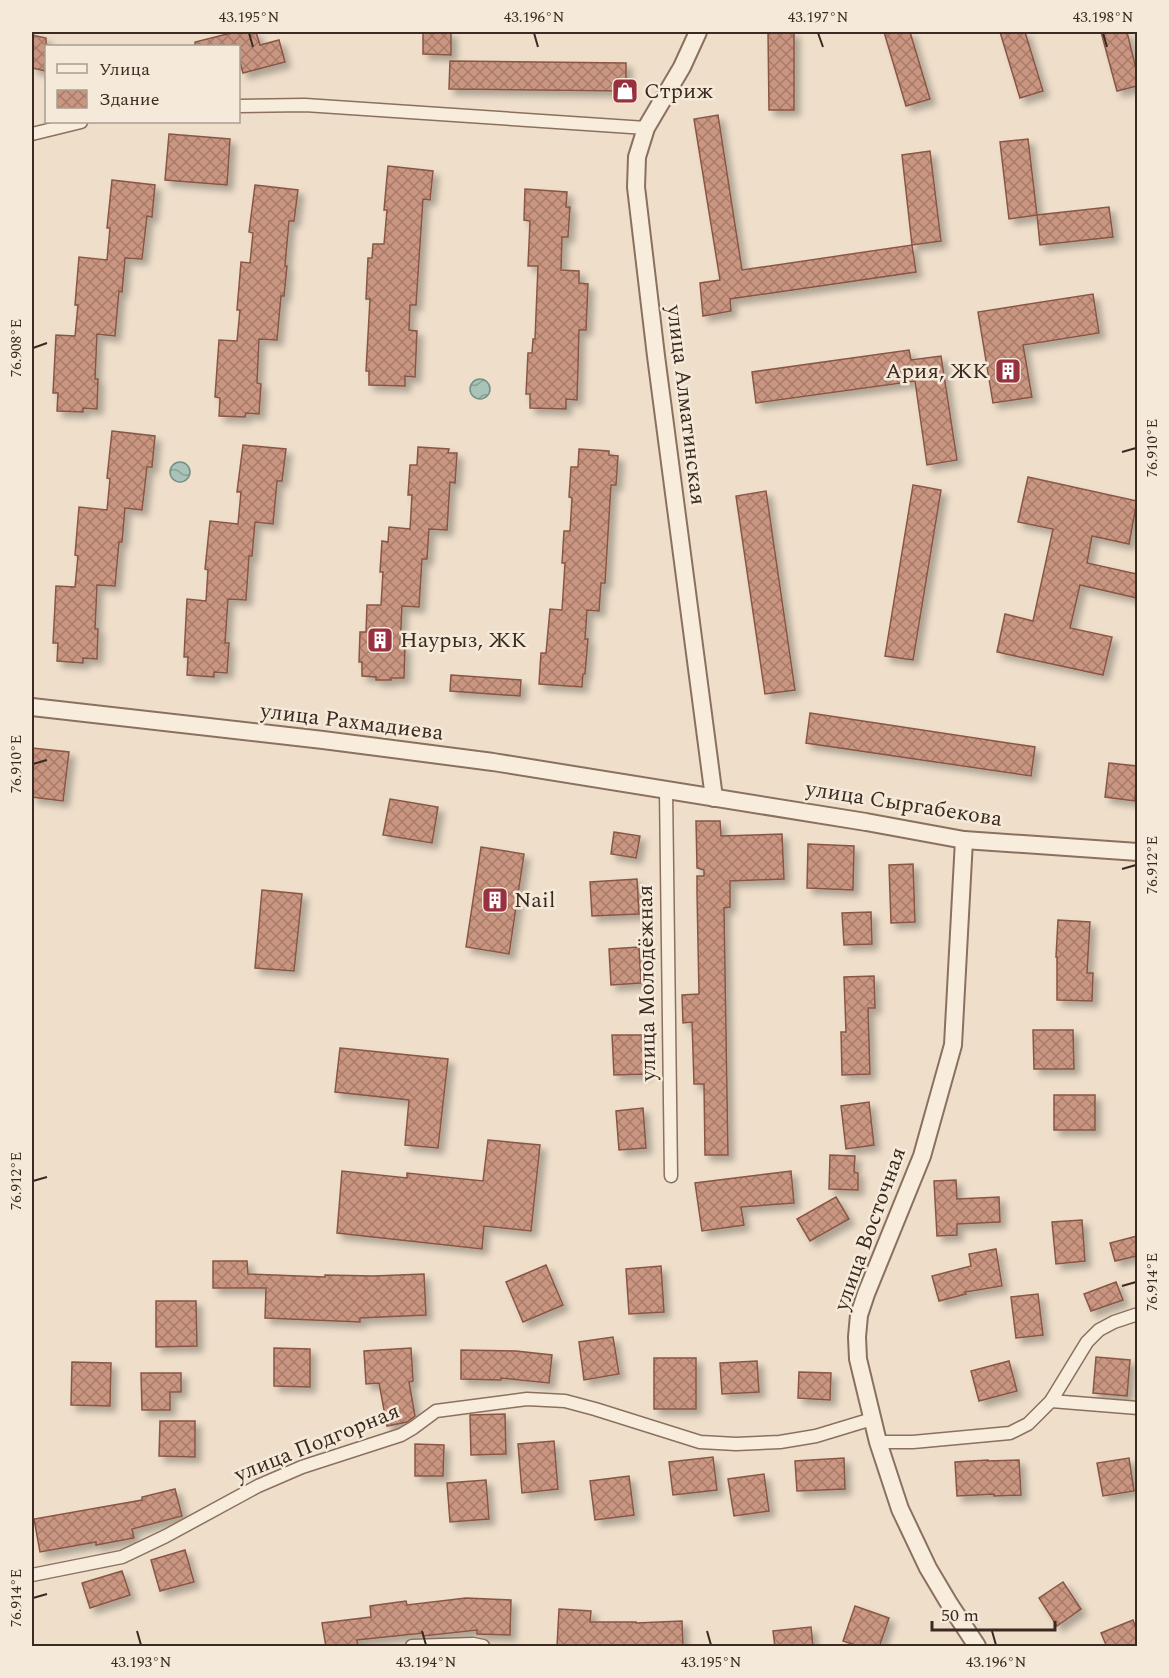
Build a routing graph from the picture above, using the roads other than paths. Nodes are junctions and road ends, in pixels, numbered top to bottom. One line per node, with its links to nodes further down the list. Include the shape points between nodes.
1 (698, 32): 4 (street, улица Алматинская)
2 (240, 106): 4 (street, via 305,105)
3 (77, 123): 5 (street)
4 (646, 128): 8 (street, улица Алматинская, via 637,157 636,187)
5 (32, 134)
6 (32, 707): 7 (street, улица Рахмадиева, via 493,762)
7 (666, 790): 8 (street, улица Сыргабекова); 11 (street, улица Молодёжная)
8 (714, 798): 9 (street, улица Сыргабекова)
9 (964, 840): 10 (street, улица Сыргабекова); 15 (street, улица Восточная, via 953,1045 922,1156 859,1315 858,1359)
10 (1137, 852)
11 (671, 1176)
12 (1137, 1314): 13 (street, via 1099,1330 1087,1342)
13 (1051, 1401): 14 (street); 16 (street, via 1028,1424 1010,1433)
14 (1137, 1408)
15 (872, 1419): 16 (street, улица Восточная); 17 (street, улица Подгорная, via 816,1436 736,1444 700,1442 564,1401 527,1399 436,1411 401,1435 267,1482 122,1557)
16 (878, 1442): 20 (street, улица Восточная, via 900,1509 923,1558)
17 (32, 1575)
18 (412, 1647): 19 (street)
19 (483, 1647)
20 (977, 1647)

